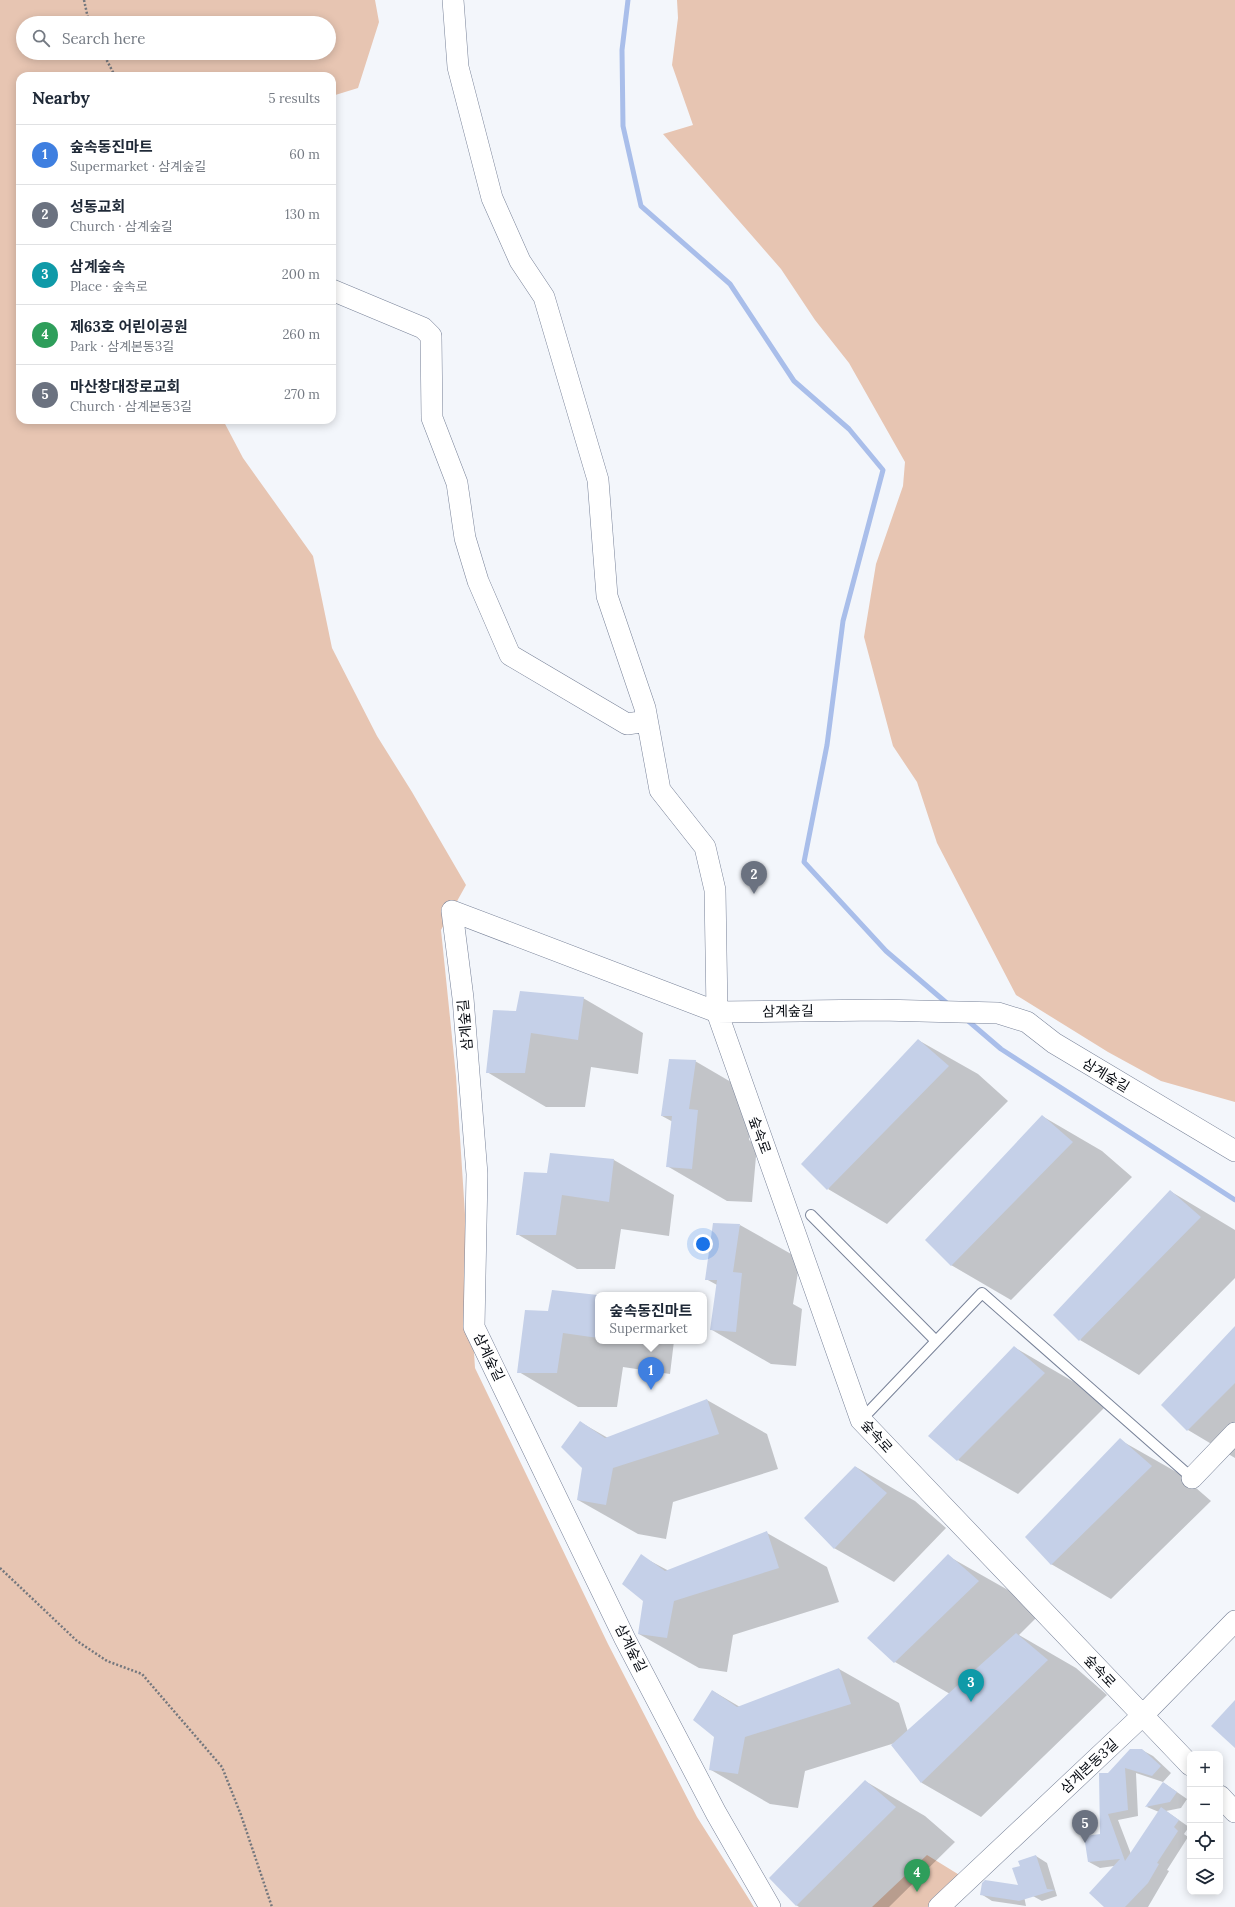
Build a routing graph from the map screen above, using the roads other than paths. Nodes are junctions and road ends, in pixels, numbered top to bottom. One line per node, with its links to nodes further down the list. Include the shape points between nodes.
1 (453, 0): 3 (street, 숲속로, via 458,67 492,198 520,261 544,297 598,480 607,596)
2 (336, 292): 3 (street, via 424,328 431,336 432,418 457,483 465,538 478,581 510,655 627,724)
3 (647, 722): 4 (street, 숲속로, via 660,790 705,846 715,890)
4 (717, 1012): 5 (street, 삼계숲길, via 880,1010 998,1013 1027,1022 1054,1043); 8 (street, 숲속로); 16 (street, 삼계숲길, via 452,911 463,998 476,1174 474,1327 625,1639 716,1813)
5 (1235, 1150)
6 (811, 1215): 7 (lane)
7 (936, 1341): 8 (lane); 10 (lane, via 982,1293)
8 (861, 1420): 12 (street, 숲속로)
9 (1235, 1433): 10 (street)
10 (1192, 1478)
11 (1235, 1621): 12 (street, 삼계본동3길)
12 (1142, 1716): 13 (street, 숲속로); 17 (street, 삼계본동3길)
13 (1187, 1763)
14 (1223, 1799): 15 (street)
15 (1235, 1812)
16 (770, 1907)
17 (939, 1907)

